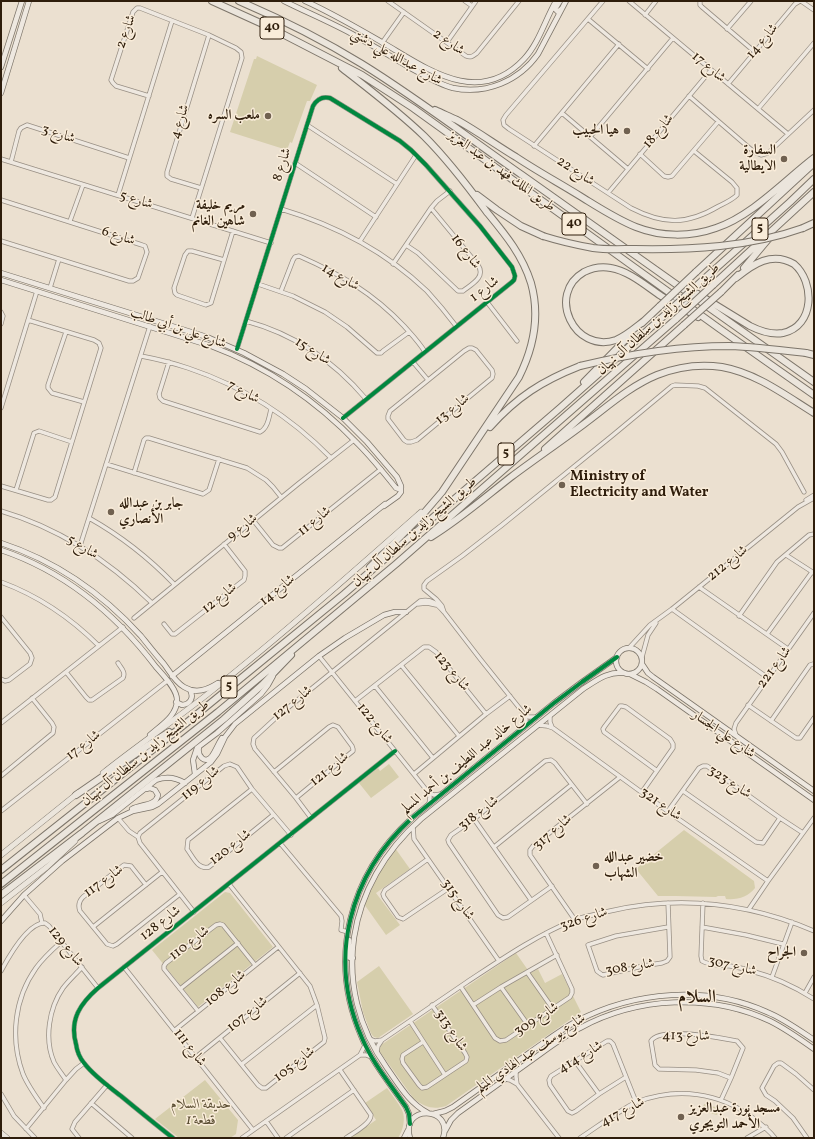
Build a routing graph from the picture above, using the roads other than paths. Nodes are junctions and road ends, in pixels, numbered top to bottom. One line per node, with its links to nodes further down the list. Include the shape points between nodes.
1 (22, 1): 37 (street)
2 (29, 1): 38 (street)
3 (212, 1): 40 (highway, طريق الملك فهد بن عبد العزيز / 40)
4 (239, 1): 49 (highway, طريق الملك فهد بن عبد العزيز / 40, via 319,39)
5 (284, 1): 24 (street, شارع عبدالله علي دشتي)
6 (388, 1): 23 (street, شارع 2)
7 (466, 1): 20 (street)
8 (476, 1): 20 (street)
9 (519, 1): 32 (street, شارع 2, via 473,56 466,56)
10 (556, 1): 41 (street, شارع عبدالله علي دشتي, via 531,50 523,61 502,76 484,81 464,82 444,77)
11 (560, 1): 22 (street, via 555,9 558,12)
12 (566, 1): 22 (street, شارع عبدالله علي دشتي)
13 (603, 1): 26 (street, شارع 22)
14 (628, 1): 25 (street, شارع 17)
15 (656, 1): 25 (street)
16 (700, 1): 29 (street, via 701,7)
17 (751, 1): 29 (street)
18 (801, 1): 21 (street, شارع 14); 39 (street, شارع 14, via 795,4)
19 (308, 2): 28 (street, شارع عبدالله علي دشتي)
20 (472, 6): 32 (street)
21 (813, 8)
22 (560, 10): 36 (street, شارع عبدالله علي دشتي, via 533,60 517,75 491,87 470,90 448,86)
23 (404, 12): 32 (street, شارع 2); 33 (street)
24 (309, 13): 28 (street, via 323,16 345,27 348,27); 36 (street, شارع عبدالله علي دشتي)
25 (645, 14): 31 (street, شارع 17)
26 (588, 19): 35 (street); 57 (street, شارع 22, via 504,119 506,128)
27 (172, 21): 30 (street); 47 (street); 47 (street, شارع 2, via 140,8 135,9 111,77 116,86)
28 (348, 24): 33 (street, شارع عبدالله علي دشتي)
29 (727, 29): 39 (street)
30 (209, 35): 72 (street, via 236,48 242,56); 72 (street, شارع 4, via 166,172 171,179)
31 (673, 38): 43 (street); 44 (street, شارع 17)
32 (448, 42)
33 (382, 43): 41 (street, شارع عبدالله علي دشتي)
34 (814, 43): 50 (street)
35 (618, 44): 43 (street); 52 (street)
36 (377, 48): 41 (street, via 418,68)
37 (6, 49): 38 (street, via 12,46); 42 (street)
38 (15, 50): 46 (street)
39 (755, 52): 45 (street, شارع 14)
40 (330, 59): 68 (highway, via 394,108); 113 (highway, طريق الملك فهد بن عبد العزيز / 40, via 362,75 413,108)
41 (420, 65)
42 (1, 67)
43 (648, 69): 56 (street)
44 (711, 70): 45 (street, شارع 17); 48 (street, شارع 18)
45 (728, 84): 50 (street, شارع 17)
46 (1, 94)
47 (149, 96): 61 (street)
48 (689, 96): 53 (street); 59 (street, شارع 18)
49 (421, 103): 62 (highway, via 458,121 617,218 653,232 700,233 735,220); 94 (highway, طريق الملك فهد بن عبد العزيز / 40)
50 (758, 109): 55 (street, شارع 17)
51 (814, 110): 55 (street)
52 (562, 112): 56 (street); 57 (street)
53 (718, 122): 55 (street, via 761,155 768,153); 58 (street)
54 (307, 125): 60 (street, شارع 8, via 316,102 320,98 328,97 391,135); 65 (street, شارع 8); 71 (street)
55 (788, 134)
56 (590, 137): 67 (street)
57 (534, 146): 75 (street, شارع 22)
58 (694, 151): 59 (street, via 673,175 668,177); 75 (street, شارع 22, via 734,184 738,190 736,196 701,216 675,220 644,214)
59 (640, 154): 67 (street, شارع 18)
60 (416, 155): 71 (street); 73 (street, شارع 1)
61 (129, 158): 64 (street, شارع 3, via 26,125 19,131); 76 (street)
62 (814, 158)
63 (1, 159): 64 (street, شارع 5)
64 (11, 162): 70 (street, شارع 5)
65 (295, 163): 79 (street, شارع 8); 81 (street)
66 (814, 163): 109 (highway, bridge)
67 (628, 169): 75 (street, شارع 18)
68 (461, 178): 84 (highway, bridge, via 497,210 521,226 543,236 594,248 692,249 769,238); 139 (highway, via 521,258 531,283 535,310 532,342 524,367)
69 (814, 179): 133 (highway, طريق الشيخ زايد بن سلطان آل نهيان / 5, bridge)
70 (83, 184): 76 (street, شارع 5); 83 (street)
71 (397, 184): 81 (street)
72 (201, 188): 82 (street)
73 (450, 191): 78 (street); 102 (street, شارع 1, via 486,232 514,272 515,278 512,282)
74 (814, 192): 80 (highway, طريق الشيخ زايد بن سلطان آل نهيان / 5)
75 (608, 193)
76 (118, 195): 82 (street, شارع 5)
77 (1, 200): 83 (street, شارع 6)
78 (431, 208): 89 (street); 89 (street, شارع 16, via 478,265 480,276 463,291 458,291)
79 (281, 209): 87 (street, via 303,215); 88 (street, شارع 8)
80 (796, 210): 95 (highway); 164 (highway, طريق الشيخ زايد بن سلطان آل نهيان / 5, bridge, via 676,319)
81 (376, 217): 87 (street)
82 (192, 218): 85 (street, شارع 5)
83 (70, 221): 90 (street, شارع 6, via 145,246 147,252 138,278 132,282)
84 (814, 223)
85 (233, 231): 88 (street, شارع 5); 91 (street)
86 (1, 241): 90 (street, شارع 6)
87 (360, 241): 92 (street)
88 (271, 243): 97 (street, شارع 8)
89 (406, 245): 92 (street)
90 (59, 259): 98 (street)
91 (224, 260): 91 (street, via 209,304 175,293 174,288 188,251)
92 (393, 264): 112 (street, via 425,290)
93 (1, 273): 98 (street, شارع علي بن أبي طالب)
94 (669, 278): 95 (highway, via 750,326 768,333 782,333 792,329 802,322 808,312 812,301 811,286 804,272 792,263 774,258 764,260 752,265); 126 (highway, طريق الملك فهد بن عبد العزيز / 40)
95 (736, 278): 145 (highway, bridge)
96 (1, 280): 99 (street, شارع علي بن أبي طالب)
97 (258, 284): 100 (street); 108 (street, شارع 8)
98 (50, 288): 101 (street, شارع علي بن أبي طالب)
99 (37, 291): 104 (street, شارع علي بن أبي طالب); 107 (street)
100 (281, 291): 115 (street, via 335,318 377,352 381,353); 115 (street, شارع 14, via 293,260 299,256 330,270 367,293)
101 (92, 301): 103 (street, شارع علي بن أبي طالب); 104 (street, via 93,304)
102 (487, 302): 112 (street, شارع 1); 116 (street)
103 (101, 304): 105 (street); 117 (street, شارع علي بن أبي طالب, via 207,336)
104 (88, 307): 105 (street, شارع علي بن أبي طالب)
105 (98, 310): 111 (street, شارع علي بن أبي طالب)
106 (1, 312): 110 (street)
107 (28, 320): 114 (street); 132 (street)
108 (246, 321): 117 (street, شارع 8); 130 (street, شارع 15, via 285,335 314,351 342,373)
109 (644, 321): 113 (highway, via 618,339 602,342 591,340 580,334 570,322 566,298 576,279 586,271 614,268); 133 (highway)
110 (1, 324)
111 (150, 326): 120 (street); 124 (street, شارع علي بن أبي طالب, via 221,350)
112 (456, 326): 118 (street, شارع 1)
113 (720, 329): 129 (highway, طريق الملك فهد بن عبد العزيز / 40)
114 (66, 332): 131 (street, via 94,340 100,346); 131 (street, via 48,388 52,393)
115 (409, 332): 118 (street, شارع 14)
116 (517, 341)
117 (237, 349): 123 (street, شارع علي بن أبي طالب)
118 (425, 352): 122 (street, شارع 1)
119 (814, 355): 139 (highway, bridge, via 737,347 680,348 580,366 539,385 521,397 503,412)
120 (141, 356): 121 (street, شارع 7); 143 (street)
121 (168, 362): 134 (street, شارع 7, via 227,384); 134 (street, via 159,394 163,401 260,432 266,427)
122 (413, 362): 125 (street); 130 (street, شارع 1)
123 (276, 369): 124 (street, via 276,374); 127 (street, شارع علي بن أبي طالب)
124 (271, 375): 128 (street, شارع علي بن أبي طالب)
125 (428, 380): 125 (street, شارع 13, via 388,414 389,421 407,442 417,440 490,380 493,374 476,350 471,348)
126 (814, 382)
127 (299, 384): 128 (street); 136 (street, شارع علي بن أبي طالب)
128 (294, 390): 137 (street, شارع علي بن أبي طالب, via 328,415)
129 (814, 395)
130 (366, 399): 136 (street, شارع 1)
131 (84, 402): 138 (street)
132 (1, 408)
133 (560, 408): 176 (highway, طريق الشيخ زايد بن سلطان آل نهيان / 5)
134 (272, 409): 140 (street, شارع 7)
135 (814, 413): 145 (highway, via 766,383 737,370 707,366 675,369 656,375 636,386)
136 (343, 418): 142 (street, شارع علي بن أبي طالب)
137 (354, 440): 140 (street, شارع 9); 144 (street, شارع علي بن أبي طالب)
138 (72, 442): 150 (street, via 54,498 48,500); 150 (street, via 39,431 35,432)
139 (474, 445): 155 (highway)
140 (331, 458): 153 (street, شارع 9)
141 (219, 459): 146 (street, via 209,489 203,494); 146 (street, via 147,438); 153 (street, via 258,474)
142 (383, 460): 144 (street); 149 (street, شارع علي بن أبي طالب, via 399,480)
143 (106, 464): 146 (street); 159 (street)
144 (379, 467): 148 (street, شارع علي بن أبي طالب); 160 (street, شارع 11, via 282,548 274,545)
145 (521, 470): 164 (highway, via 441,531)
146 (134, 473)
147 (1, 486): 150 (street)
148 (394, 486): 149 (street, via 398,490); 156 (street, شارع 14, via 395,494)
149 (401, 487): 156 (street, شارع 14, via 399,495)
150 (16, 490)
151 (804, 492): 180 (street, via 776,444 705,388 672,386 494,531 427,581 424,589 436,599)
152 (814, 495): 157 (street, شارع 212)
153 (282, 497): 160 (street, شارع 9)
154 (814, 498): 157 (street, شارع 212)
155 (433, 503): 176 (highway); 208 (main road)
156 (384, 506): 207 (street, شارع 14)
157 (798, 507): 175 (street, شارع 212)
158 (1, 511): 165 (street, شارع 5, via 41,526)
159 (89, 518): 165 (street); 174 (street, via 136,549)
160 (253, 520): 163 (street, شارع 9)
161 (814, 534): 167 (street, via 809,535)
162 (1, 543): 168 (street)
163 (224, 544): 174 (street, شارع 9); 187 (street, شارع 12, via 245,571 244,580 175,634 172,634)
164 (418, 544): 191 (highway, طريق الشيخ زايد بن سلطان آل نهيان / 5)
165 (80, 546): 177 (street, شارع 5, via 115,570)
166 (1, 550): 170 (street)
167 (786, 555): 171 (street); 182 (street, via 777,562)
168 (51, 564): 169 (street); 170 (street)
169 (59, 568): 172 (street); 184 (street, via 109,604)
170 (47, 570): 172 (street)
171 (813, 573): 190 (street)
172 (55, 574): 188 (street, via 87,595)
173 (1, 582): 192 (street, via 54,608)
174 (174, 584): 177 (street, شارع 9)
175 (699, 587): 178 (street, شارع 212); 182 (street)
176 (344, 594): 230 (highway, طريق الشيخ زايد بن سلطان آل نهيان / 5)
177 (152, 603): 185 (street, شارع 9)
178 (672, 609): 186 (street, شارع 212); 209 (street)
179 (406, 612): 180 (street, شارع 127, via 420,603 434,605); 195 (street, via 384,615); 203 (street, شارع 127)
180 (444, 612): 216 (street, شارع 127)
181 (814, 613): 194 (street, شارع 221)
182 (739, 616): 190 (street)
183 (1, 617): 210 (street, via 32,658 30,664 9,680)
184 (123, 618): 185 (street); 189 (street)
185 (134, 618): 189 (street)
186 (658, 620): 193 (street, شارع 212, via 646,628); 196 (street, شارع 212, via 648,635)
187 (164, 624)
188 (123, 627): 192 (street); 211 (street)
189 (133, 628): 207 (street)
190 (766, 634): 194 (street)
191 (304, 640): 204 (highway, 5); 295 (highway, طريق الشيخ زايد بن سلطان آل نهيان / 5)
192 (99, 646): 202 (street)
193 (628, 648): 196 (street, via 637,651); 197 (street, via 621,651)
194 (788, 650): 209 (street, شارع 221)
195 (319, 656): 203 (street, شارع 122); 235 (street, via 243,717)
196 (642, 657): 199 (street)
197 (617, 658): 205 (street, شارع خالد عبد اللطيف بن أحمد المسلم); 206 (street, via 619,669)
198 (118, 663): 202 (street, via 124,672 123,678 92,700 86,697)
199 (642, 664): 206 (street, via 636,672); 215 (street, شارع علي الجسار, via 650,675)
200 (814, 664): 227 (street, via 810,665)
201 (401, 665): 213 (street, شارع 123); 222 (street, شارع 123, via 424,647 429,647 436,652); 236 (street)
202 (66, 672): 217 (street)
203 (332, 672): 218 (street, شارع 122); 248 (street, شارع 127, via 279,714 254,738 254,746)
204 (273, 674): 238 (street, via 261,694); 279 (highway, 5, via 224,719)
205 (592, 674): 212 (street); 225 (street, شارع خالد عبد اللطيف بن أحمد المسلم)
206 (627, 674): 212 (street, شارع خالد عبد اللطيف بن أحمد المسلم, via 610,674); 219 (street, شارع علي الجسار)
207 (172, 676): 214 (street)
208 (228, 677): 214 (street, via 206,689); 239 (main road)
209 (768, 678): 221 (street, شارع 221)
210 (1, 679)
211 (167, 681): 220 (street, via 175,691); 270 (street, شارع 17)
212 (595, 681): 224 (street, شارع خالد عبد اللطيف بن أحمد المسلم)
213 (375, 686): 218 (street, شارع 123); 244 (street)
214 (190, 690): 220 (street, via 190,702 182,705)
215 (679, 695): 219 (street); 234 (street, شارع علي الجسار)
216 (510, 696): 222 (street); 223 (street, شارع 127)
217 (32, 698): 228 (street); 253 (street, via 52,723 53,733)
218 (356, 701): 241 (street, شارع 122)
219 (674, 701): 252 (street, شارع علي الجسار)
220 (176, 702): 239 (street, via 171,716)
221 (748, 705): 227 (street); 229 (street, شارع 221)
222 (486, 714): 236 (street)
223 (525, 714): 225 (street); 232 (street)
224 (550, 716): 231 (street, شارع خالد عبد اللطيف بن أحمد المسلم); 233 (street)
225 (537, 717): 232 (street, شارع خالد عبد اللطيف بن أحمد المسلم)
226 (814, 718): 227 (street, via 798,739)
227 (771, 721)
228 (1, 723)
229 (736, 723): 234 (street); 237 (street)
230 (185, 724): 265 (highway, via 155,741); 292 (highway, طريق الشيخ زايد بن سلطان آل نهيان / 5)
231 (538, 725): 233 (street, شارع 321); 243 (street, شارع خالد عبد اللطيف بن أحمد المسلم)
232 (525, 727): 240 (street, شارع خالد عبد اللطيف بن أحمد المسلم)
233 (553, 728): 254 (street, شارع 321)
234 (725, 728): 237 (street, شارع علي الجسار)
235 (228, 733): 238 (street, via 208,759 200,757); 250 (street, via 216,756)
236 (459, 736): 244 (street)
237 (736, 736): 246 (street, شارع علي الجسار)
238 (200, 746): 250 (street, via 194,757)
239 (136, 747): 265 (main road)
240 (497, 749): 242 (street, شارع خالد عبد اللطيف بن أحمد المسلم); 243 (street)
241 (395, 751): 251 (street, شارع 122); 275 (street, شارع 128)
242 (491, 754): 245 (street); 264 (street, شارع خالد عبد اللطيف بن أحمد المسلم)
243 (501, 755): 245 (street, شارع خالد عبد اللطيف بن أحمد المسلم)
244 (433, 758): 251 (street)
245 (496, 760): 280 (street, شارع خالد عبد اللطيف بن أحمد المسلم)
246 (783, 769): 249 (street, شارع علي الجسار); 252 (street)
247 (656, 770): 247 (street, via 673,748 673,742 626,707 620,706 604,726 604,732); 263 (street)
248 (274, 772): 266 (street, شارع 127); 266 (street, شارع 121, via 330,726 338,727 353,747 353,751)
249 (789, 773): 255 (street); 261 (street, شارع علي الجسار)
250 (195, 774): 256 (street)
251 (414, 774): 262 (street, شارع 122)
252 (779, 775): 255 (street, شارع علي الجسار)
253 (1, 776)
254 (620, 777): 263 (street, شارع 321); 269 (street, شارع 317)
255 (784, 779): 267 (street, شارع علي الجسار)
256 (184, 783): 258 (street, via 174,778 163,778); 272 (street, via 158,804)
257 (571, 785): 269 (street, شارع 318); 278 (street, شارع 318, via 555,763 545,761); 288 (street)
258 (145, 789): 272 (street, via 155,790 158,795 156,800 135,807); 279 (street, via 109,817)
259 (252, 789): 273 (street, شارع 119); 273 (street, شارع 120, via 188,840 187,849 200,866 209,867); 284 (street, شارع 119, via 235,765 226,765)
260 (683, 791): 271 (street, شارع 323); 276 (street, via 756,842 762,843); 276 (street, شارع 323, via 699,768 707,766)
261 (814, 791)
262 (428, 792): 264 (street, via 434,795); 268 (street)
263 (642, 792): 271 (street, شارع 321)
264 (441, 794): 268 (street, شارع خالد عبد اللطيف بن أحمد المسلم)
265 (76, 795): 289 (main road)
266 (296, 798): 275 (street, شارع 127)
267 (814, 800)
268 (429, 804): 291 (street, شارع خالد عبد اللطيف بن أحمد المسلم, via 399,830)
269 (587, 804): 298 (street, شارع 317, via 530,850 530,855)
270 (1, 812)
271 (668, 812): 294 (street, شارع 321)
272 (123, 815): 274 (street)
273 (273, 815): 283 (street, شارع 119)
274 (118, 818): 284 (street); 303 (street, via 52,869)
275 (311, 818): 283 (street, شارع 128)
276 (780, 818): 282 (street, شارع 323)
277 (814, 818): 282 (street)
278 (474, 819): 288 (street); 304 (street, شارع 318, via 451,835 448,840 498,915 508,917)
279 (95, 822): 281 (highway, 5)
280 (413, 827): 285 (street, شارع خالد عبد اللطيف بن أحمد المسلم); 286 (street)
281 (82, 833): 302 (highway); 305 (main road, via 54,862)
282 (803, 833): 294 (street)
283 (291, 835): 287 (street, شارع 128)
284 (138, 837): 293 (street)
285 (402, 837): 286 (street); 299 (street, شارع خالد عبد اللطيف بن أحمد المسلم)
286 (414, 839): 290 (street, شارع 315)
287 (280, 843): 296 (street, شارع 128); 319 (street, via 340,915 341,930)
288 (494, 847): 304 (street)
289 (1, 855)
290 (428, 859): 300 (street, شارع 315); 300 (street, via 384,890 383,895 398,917 403,919)
291 (373, 863): 299 (street, via 376,867); 310 (street, شارع خالد عبد اللطيف بن أحمد المسلم, via 362,883)
292 (1, 870)
293 (162, 872): 297 (street); 301 (street)
294 (768, 881): 308 (street)
295 (1, 884)
296 (229, 884): 309 (street, شارع 128); 324 (street, شارع 105)
297 (146, 885): 315 (street); 315 (street, شارع 117, via 131,866 124,865 83,897 79,909)
298 (552, 886): 304 (street, شارع 318); 311 (street, شارع 317)
299 (368, 888): 326 (street, شارع خالد عبد اللطيف بن أحمد المسلم, via 358,918)
300 (449, 888): 327 (street, شارع 315)
301 (180, 894): 309 (street); 315 (street, شارع 117, via 115,945 107,944)
302 (1, 895)
303 (24, 896): 312 (street); 314 (street, via 40,914)
304 (531, 900)
305 (1, 903)
306 (668, 903): 307 (street, شارع 326); 311 (street, شارع 326, via 630,906); 316 (street, شارع 308)
307 (704, 903): 308 (street, شارع 326); 317 (street, شارع 307)
308 (749, 909): 313 (street, شارع 326)
309 (194, 912): 330 (street, شارع 128)
310 (350, 918): 319 (street, شارع خالد عبد اللطيف بن أحمد المسلم); 326 (street, via 348,956)
311 (576, 920): 320 (street, شارع 326)
312 (1, 921)
313 (792, 922): 318 (street, شارع 326); 323 (street)
314 (42, 923): 321 (street, شارع 129, via 49,926); 331 (street, شارع 129, via 36,925 21,940)
315 (93, 927)
316 (668, 927): 316 (street, شارع 308, via 670,957 666,962 604,975 597,971 588,945 621,934)
317 (702, 927): 323 (street, via 746,934); 334 (street, شارع 307, via 702,961)
318 (814, 931)
319 (348, 932): 363 (street, شارع خالد عبد اللطيف بن أحمد المسلم, via 345,954 346,985)
320 (546, 933): 325 (street, شارع 309); 327 (street, شارع 326)
321 (61, 942): 329 (street, شارع 129); 390 (street, via 43,959 26,984 16,1020 16,1044 23,1075)
322 (238, 943): 328 (street, شارع 110); 339 (street); 339 (street, شارع 110, via 223,925 216,924 166,963 164,969)
323 (784, 944): 334 (street)
324 (278, 947): 328 (street, شارع 108); 333 (street, شارع 105)
325 (557, 955): 332 (street); 346 (street, شارع 309, via 572,993)
326 (353, 958): 359 (street, شارع خالد عبد اللطيف بن أحمد المسلم, via 358,1004)
327 (499, 961): 336 (street, شارع 326)
328 (255, 965): 347 (street, شارع 108)
329 (82, 967): 338 (street, شارع 129); 378 (street, via 57,999 51,1017 49,1040 52,1055)
330 (124, 967): 338 (street, شارع 128); 356 (street, شارع 111)
331 (1, 971)
332 (527, 972): 337 (street); 346 (street)
333 (300, 973): 342 (street, شارع 105, via 310,986); 358 (street, شارع 107)
334 (772, 977): 340 (street, شارع 307)
335 (814, 977): 340 (street)
336 (461, 986): 343 (street, شارع 309); 344 (street, شارع 326)
337 (502, 987): 343 (street); 354 (street)
338 (98, 988): 370 (street, شارع 128, via 83,1003 75,1021 74,1038)
339 (180, 989): 347 (street, شارع 110)
340 (805, 993): 341 (street, شارع 307)
341 (814, 999)
342 (317, 1005): 371 (street); 371 (street, شارع 105, via 324,1042 266,1088 258,1085)
343 (473, 1005): 354 (street, شارع 309, via 498,1040 506,1040)
344 (432, 1006): 351 (street, شارع 326); 374 (street, شارع 313, via 467,1057 466,1061)
345 (610, 1007): 348 (street, شارع يوسف عبد الهادي الميلم, via 653,997 695,995 733,1001); 353 (street, شارع يوسف عبد الهادي الميلم); 355 (street, via 581,1021)
346 (553, 1009): 354 (street, شارع 309)
347 (198, 1011): 356 (street, شارع 108)
348 (769, 1012): 349 (street, شارع يوسف عبد الهادي الميلم); 350 (street)
349 (775, 1016): 352 (street); 361 (street, شارع يوسف عبد الهادي الميلم)
350 (766, 1019): 352 (street, شارع يوسف عبد الهادي الميلم); 355 (street, شارع يوسف عبد الهادي الميلم, via 716,1005 675,1002 626,1010)
351 (410, 1021): 360 (street, شارع 326); 362 (street)
352 (772, 1022): 364 (street, شارع يوسف عبد الهادي الميلم)
353 (573, 1024): 357 (street); 391 (street, شارع يوسف عبد الهادي الميلم, via 453,1107)
354 (528, 1025)
355 (581, 1027): 357 (street, شارع يوسف عبد الهادي الميلم)
356 (175, 1030): 368 (street, شارع 111)
357 (575, 1030): 373 (street, شارع يوسف عبد الهادي الميلم)
358 (220, 1038): 368 (street, شارع 107); 371 (street, شارع 105)
359 (370, 1038): 360 (street, via 375,1041); 365 (street, شارع خالد عبد اللطيف بن أحمد المسلم)
360 (382, 1040): 365 (street)
361 (814, 1040)
362 (423, 1042): 374 (street); 374 (street, شارع 313, via 403,1055 403,1063 422,1088)
363 (365, 1045): 366 (street); 367 (street, شارع خالد عبد اللطيف بن أحمد المسلم)
364 (814, 1049)
365 (377, 1053): 381 (street, شارع خالد عبد اللطيف بن أحمد المسلم)
366 (360, 1056): 367 (street); 372 (street)
367 (371, 1057): 384 (street, شارع خالد عبد اللطيف بن أحمد المسلم)
368 (196, 1058): 396 (street, شارع 111)
369 (575, 1061): 375 (street, شارع 414, via 610,1041 614,1044); 386 (street); 386 (street, شارع 414, via 551,1076 549,1080 568,1111 576,1111)
370 (84, 1063): 378 (street); 380 (street, شارع 128)
371 (242, 1064)
372 (340, 1070): 382 (street); 392 (street)
373 (516, 1071): 377 (street, شارع يوسف عبد الهادي الميلم); 379 (street)
374 (445, 1075)
375 (626, 1077): 386 (street, شارع 414); 388 (street, شارع 414)
376 (731, 1078): 376 (street, شارع 413, via 743,1048 737,1041 700,1035 670,1034 657,1036 651,1041 655,1065 659,1069 696,1070); 387 (street, شارع 413)
377 (504, 1079): 379 (street); 398 (street, شارع يوسف عبد الهادي الميلم, via 458,1113 451,1120)
378 (66, 1080): 390 (street)
379 (517, 1084): 410 (street)
380 (107, 1085): 389 (street); 399 (street, شارع 128)
381 (402, 1088): 384 (street); 391 (street, شارع خالد عبد اللطيف بن أحمد المسلم, via 409,1099)
382 (354, 1090): 406 (street); 407 (street, via 371,1118)
383 (814, 1090): 414 (street, via 781,1063 774,1066 762,1088 766,1095 793,1118)
384 (395, 1092): 393 (street, شارع خالد عبد اللطيف بن أحمد المسلم, via 407,1111)
385 (1, 1094): 395 (street, via 10,1111)
386 (599, 1094)
387 (721, 1100): 388 (street, شارع 417, via 682,1093 665,1094); 394 (street, شارع 417, via 745,1112)
388 (636, 1102): 411 (street, شارع 417)
389 (91, 1103): 402 (street, via 72,1129); 403 (street)
390 (44, 1108): 395 (street)
391 (430, 1113): 393 (street, شارع يوسف عبد الهادي الميلم, via 415,1117); 398 (street, شارع خالد عبد اللطيف بن أحمد المسلم, via 443,1122)
392 (266, 1122): 396 (street); 405 (street)
393 (409, 1126): 408 (street); 409 (street, شارع خالد عبد اللطيف بن أحمد المسلم)
394 (766, 1127): 412 (street); 413 (street, شارع 417)
395 (26, 1129): 401 (street)
396 (253, 1130): 404 (street)
397 (1, 1133): 400 (main road)
398 (444, 1136)
399 (170, 1137)
400 (7, 1138)
401 (35, 1138)
402 (79, 1138)
403 (132, 1138)
404 (242, 1138)
405 (278, 1138)
406 (286, 1138)
407 (346, 1138)
408 (404, 1138)
409 (410, 1138)
410 (559, 1138)
411 (580, 1138)
412 (747, 1138)
413 (775, 1138)
414 (807, 1138)

